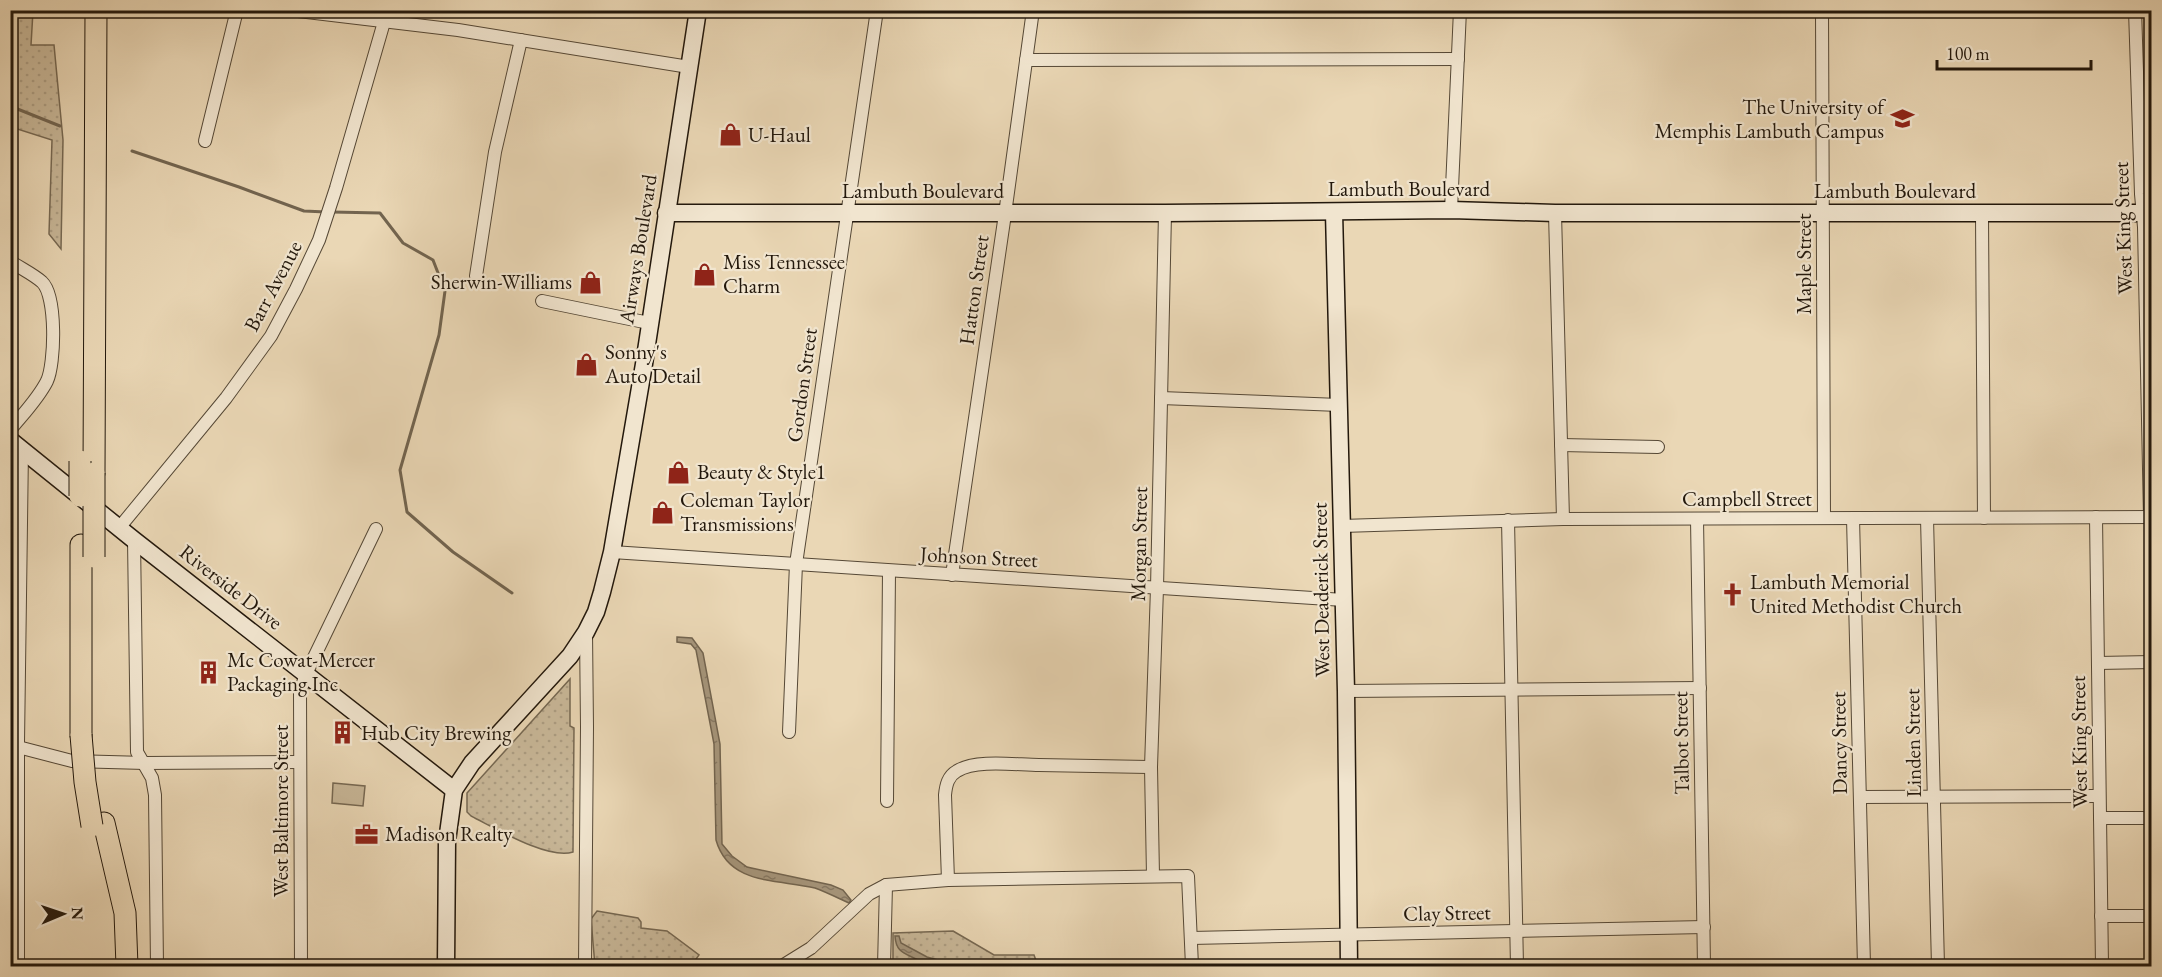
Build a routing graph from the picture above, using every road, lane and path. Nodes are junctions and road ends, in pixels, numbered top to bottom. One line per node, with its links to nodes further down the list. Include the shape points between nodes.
1 (82, 10): 37 (highway)
2 (96, 10): 37 (highway)
3 (237, 10): 16 (street)
4 (290, 10): 11 (street)
5 (698, 10): 15 (street, Airways Boulevard)
6 (877, 10): 24 (street, Gordon Street)
7 (1033, 10): 14 (street, Hatton Street)
8 (1460, 10): 13 (street)
9 (1822, 10): 22 (street, Maple Street)
10 (2135, 10): 23 (street, West King Street)
11 (384, 22): 12 (street); 48 (street, Barr Avenue, via 326,220 296,289 271,336 206,424)
12 (521, 40): 15 (street); 28 (street, via 495,152)
13 (1458, 59): 14 (street); 17 (street)
14 (1026, 60): 25 (street, Hatton Street)
15 (689, 67): 19 (street, Airways Boulevard)
16 (205, 141)
17 (1451, 210): 18 (street, Lambuth Boulevard); 21 (street, Lambuth Boulevard)
18 (1334, 212): 20 (street, Lambuth Boulevard); 32 (street, West Deaderick Street)
19 (666, 213): 24 (street, Lambuth Boulevard); 30 (street, Airways Boulevard)
20 (1165, 213): 25 (street, Lambuth Boulevard); 31 (street, Morgan Street)
21 (1555, 213): 22 (street, Lambuth Boulevard); 35 (street)
22 (1823, 213): 26 (street, Lambuth Boulevard); 40 (street, Maple Street)
23 (2147, 213): 26 (street, Lambuth Boulevard); 39 (street, West King Street)
24 (847, 214): 25 (street, Lambuth Boulevard); 52 (street, Gordon Street)
25 (1005, 214): 54 (street, Hatton Street)
26 (1982, 214): 43 (street)
27 (10, 261): 33 (street, via 44,283 52,307 48,379)
28 (476, 276)
29 (542, 301): 30 (street)
30 (650, 323): 51 (street, Airways Boulevard)
31 (1161, 398): 32 (street); 55 (street, Morgan Street)
32 (1339, 405): 47 (street, West Deaderick Street)
33 (10, 430)
34 (16, 445): 48 (street, Riverside Drive); 65 (street)
35 (1561, 445): 36 (street); 44 (street)
36 (1658, 447)
37 (87, 467): 76 (highway, bridge, via 87,735 97,776)
38 (2096, 517): 39 (street, Campbell Street); 43 (street, Campbell Street); 59 (street, West King Street)
39 (2151, 517)
40 (1824, 518): 41 (street, Campbell Street); 45 (street, Campbell Street)
41 (1853, 518): 42 (street, Campbell Street); 72 (street, Dancy Street)
42 (1927, 518): 43 (street, Campbell Street); 70 (street, Linden Street)
43 (1984, 518)
44 (1563, 519): 45 (street, Campbell Street); 46 (street, Campbell Street)
45 (1697, 519): 61 (street, Talbot Street)
46 (1508, 520): 47 (street, Campbell Street); 62 (street)
47 (1342, 526): 56 (street, West Deaderick Street)
48 (119, 528): 50 (street, Riverside Drive)
49 (375, 529): 60 (street, West Baltimore Street)
50 (134, 540): 60 (street, Riverside Drive); 67 (street, via 137,752)
51 (612, 552): 52 (street, Johnson Street); 57 (street, Airways Boulevard, via 596,612)
52 (796, 564): 53 (street, Johnson Street); 64 (street, Gordon Street)
53 (889, 571): 54 (street, Johnson Street); 73 (street)
54 (952, 575): 55 (street, Johnson Street)
55 (1157, 588): 56 (street, Johnson Street); 68 (street, Morgan Street)
56 (1344, 600): 63 (street, West Deaderick Street)
57 (586, 632): 69 (street, Airways Boulevard, via 570,656 472,763); 92 (street)
58 (2151, 662): 59 (street)
59 (2098, 663): 71 (street, West King Street)
60 (306, 674): 66 (street, West Baltimore Street, via 300,692); 69 (street, Riverside Drive)
61 (1700, 688): 62 (street); 82 (street, Talbot Street)
62 (1511, 690): 63 (street); 83 (street)
63 (1346, 691): 84 (street, West Deaderick Street)
64 (789, 732)
65 (18, 747): 67 (street, via 72,761); 86 (street)
66 (300, 762): 67 (street); 90 (street, West Baltimore Street)
67 (146, 763): 89 (street, via 155,795)
68 (1151, 766): 77 (street, Morgan Street); 78 (street, via 1000,765 958,770 951,774 945,795)
69 (454, 790): 91 (street, via 447,841)
70 (1934, 796): 71 (street); 72 (street); 100 (street, Linden Street)
71 (2099, 796): 74 (street, West King Street)
72 (1860, 797): 99 (street, Dancy Street)
73 (887, 801)
74 (2100, 818): 75 (street); 80 (street, West King Street)
75 (2151, 818)
76 (98, 825): 87 (highway, via 111,909); 88 (highway, via 124,913)
77 (1153, 876): 78 (street); 85 (street, via 1188,876)
78 (948, 880): 79 (street)
79 (886, 885): 93 (street, via 869,894 812,948); 94 (street)
80 (2101, 916): 81 (street); 101 (street, West King Street)
81 (2151, 916)
82 (1704, 927): 83 (street, Clay Street); 98 (street, Talbot Street)
83 (1516, 931): 84 (street, Clay Street); 97 (street)
84 (1347, 935): 85 (street, Clay Street); 96 (street, West Deaderick Street)
85 (1191, 938): 95 (street)
86 (18, 966)
87 (111, 966)
88 (127, 966)
89 (157, 966)
90 (301, 966)
91 (446, 966)
92 (585, 966)
93 (782, 966)
94 (884, 966)
95 (1192, 966)
96 (1348, 966)
97 (1517, 966)
98 (1704, 966)
99 (1864, 966)
100 (1938, 966)
101 (2102, 966)

